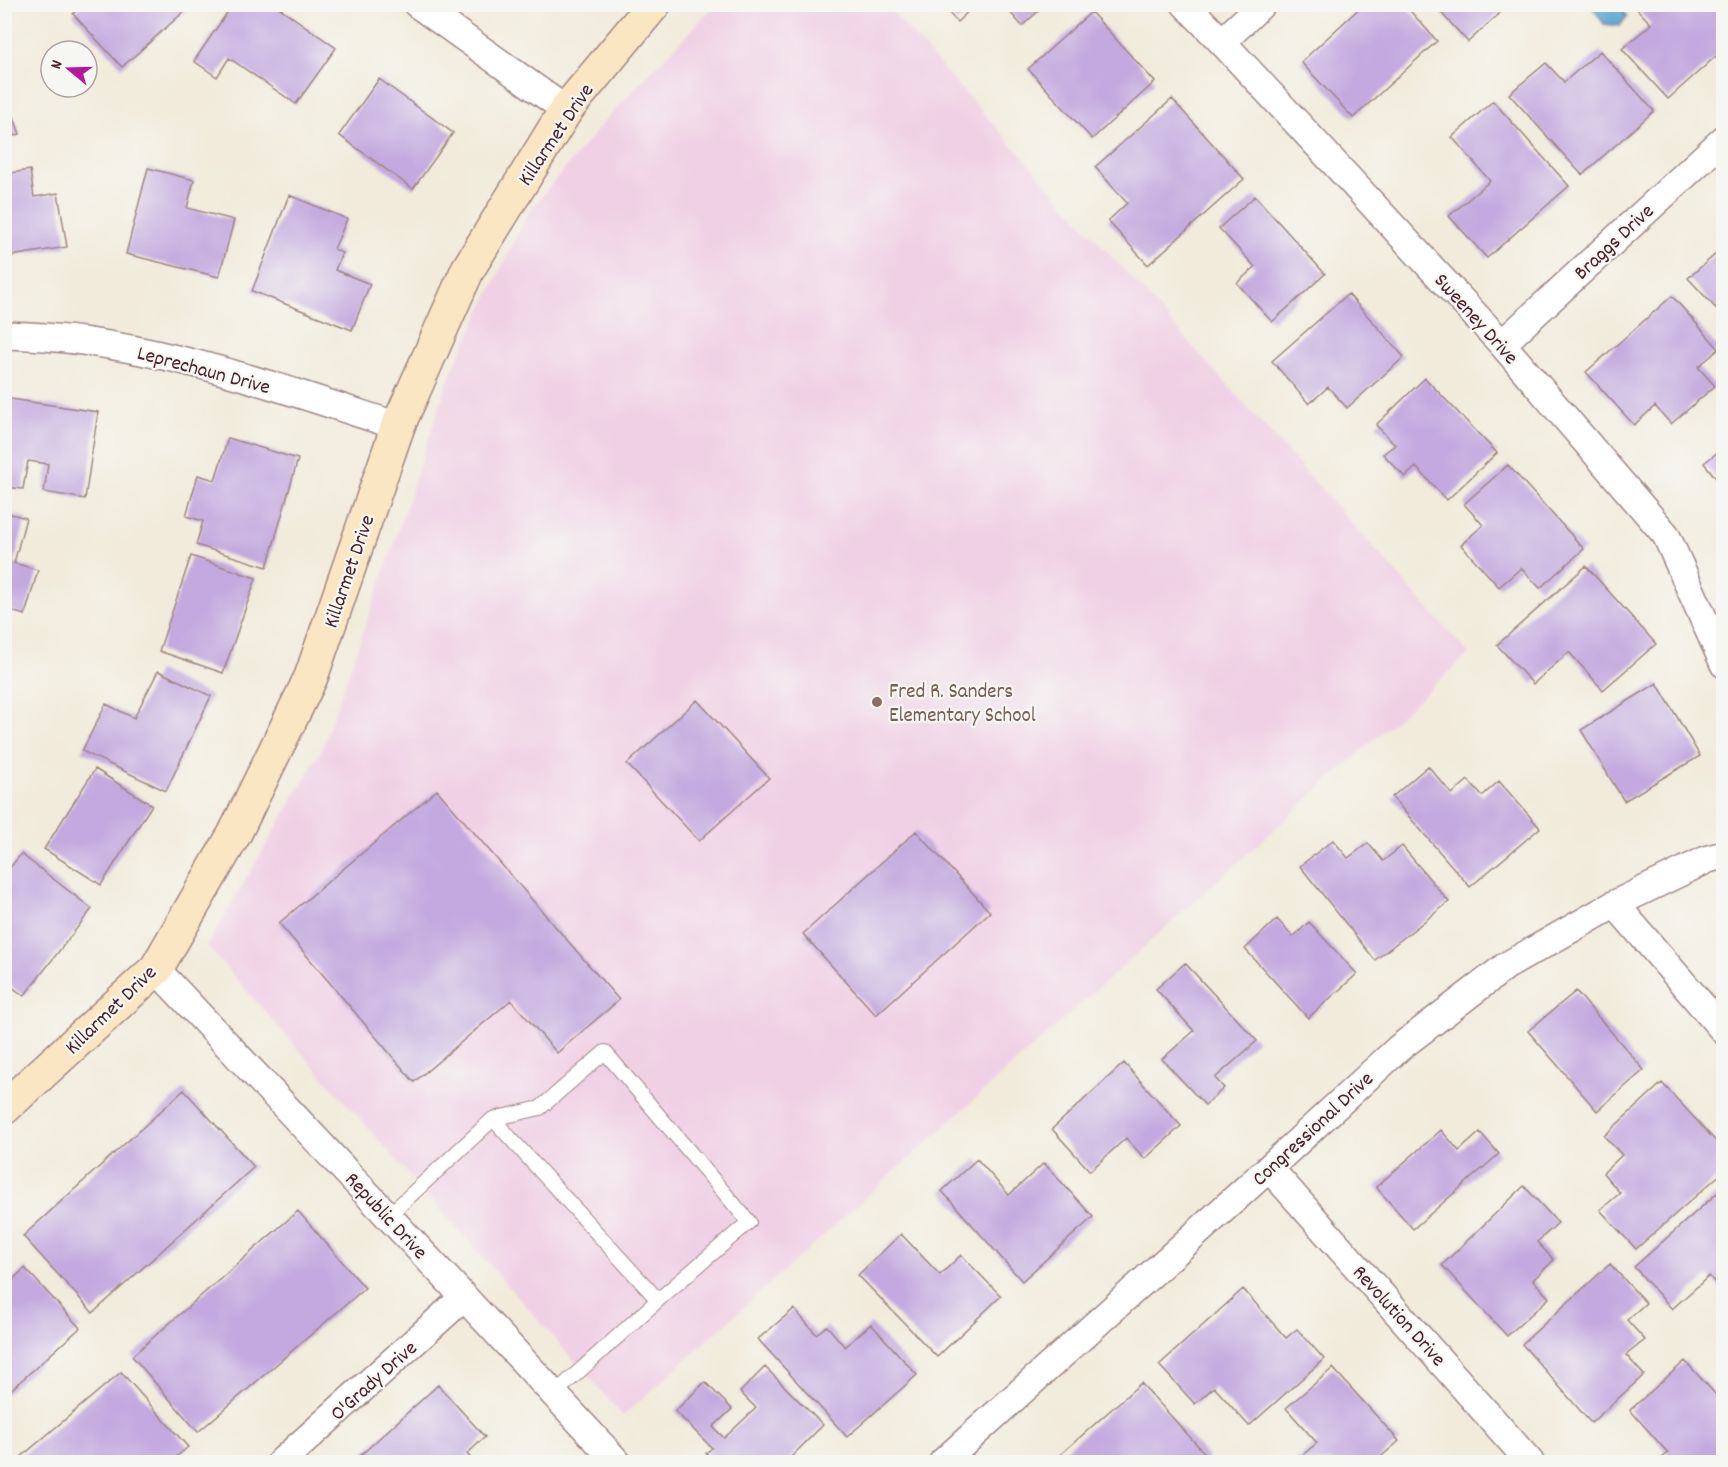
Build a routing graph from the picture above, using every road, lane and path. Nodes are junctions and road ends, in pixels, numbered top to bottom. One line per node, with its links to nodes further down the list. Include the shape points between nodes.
1 (417, 4): 6 (street)
2 (654, 4): 6 (street, Killarmet Drive)
3 (1185, 4): 5 (street, Sweeney Drive)
4 (1262, 4): 5 (street)
5 (1222, 42): 9 (street, Sweeney Drive)
6 (566, 110): 10 (street, Killarmet Drive, via 468,269)
7 (1724, 139): 9 (street, Braggs Drive)
8 (4, 335): 10 (street, Leprechaun Drive, via 45,336 158,354)
9 (1502, 344): 11 (street, Sweeney Drive, via 1666,535)
10 (398, 426): 14 (street, Killarmet Drive, via 311,677 235,833)
11 (1724, 664)
12 (1724, 855): 13 (street, Congressional Drive)
13 (1615, 904): 15 (street); 18 (street, Congressional Drive, via 1506,966 1399,1048)
14 (156, 969): 16 (street, Killarmet Drive); 19 (street, Republic Drive)
15 (1724, 1031)
16 (4, 1108)
17 (494, 1119): 19 (lane); 21 (lane); 21 (lane, via 540,1108 605,1052 749,1222)
18 (1269, 1168): 25 (street, Congressional Drive); 26 (street, Revolution Drive)
19 (388, 1216): 20 (street, Republic Drive)
20 (464, 1297): 22 (street, Republic Drive); 23 (street, O'Grady Drive)
21 (657, 1300): 22 (lane)
22 (554, 1394): 24 (street, Republic Drive)
23 (281, 1462)
24 (617, 1462)
25 (944, 1462)
26 (1530, 1462)

